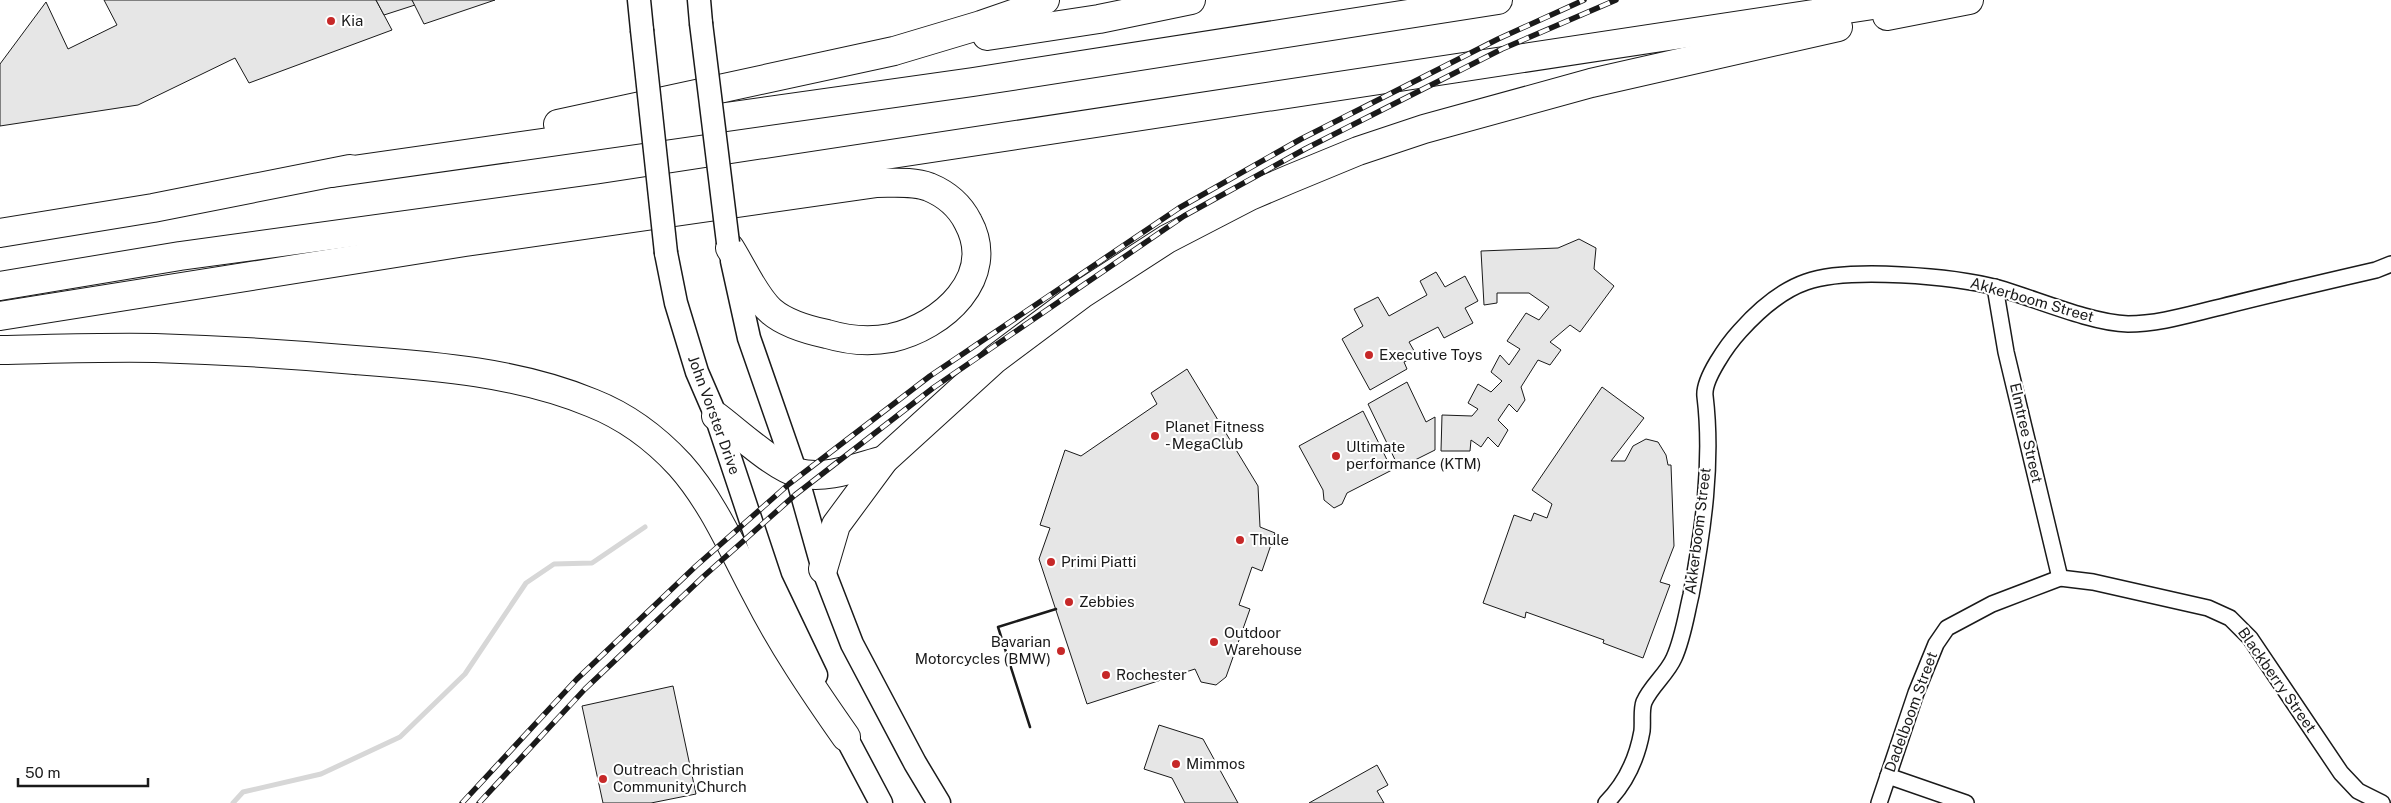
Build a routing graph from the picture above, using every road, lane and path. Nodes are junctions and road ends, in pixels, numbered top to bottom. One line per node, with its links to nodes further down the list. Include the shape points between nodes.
1 (639, 0): 17 (main road, John Vorster Drive, bridge, via 666,253 678,312 697,372)
2 (699, 0): 11 (main road, bridge)
3 (1045, 0): 8 (highway, via 981,25)
4 (1191, 0): 8 (highway, via 1099,19)
5 (1498, 0): 9 (highway, via 973,82)
6 (1906, 0): 13 (highway, via 640,193 180,256)
7 (1969, 0): 18 (highway, via 1537,97 1424,128 1290,178 1167,239 1082,294 995,359)
8 (894, 51): 9 (highway)
9 (332, 173): 10 (highway, via 153,208)
10 (0, 233)
11 (729, 245): 15 (highway, via 765,304 780,317 816,332 866,340 892,338 918,328 958,300 970,282 977,244 960,208 942,194 917,184 877,182 474,240); 19 (main road, via 749,338)
12 (2391, 264): 14 (street, Akkerboom Street, via 2140,323 2102,320)
13 (0, 286)
14 (1995, 287): 21 (street, Elmtree Street, via 2006,352); 26 (street, Akkerboom Street, via 1916,276 1853,275 1817,279 1802,283 1776,298 1730,342 1704,388 1708,425 1706,475 1694,578 1684,628 1671,663 1644,703 1634,760 1619,788)
15 (0, 316)
16 (0, 350): 22 (highway, via 153,348 412,364 512,379 594,403 644,433 691,478 711,508 798,669)
17 (716, 416): 19 (highway, via 765,454); 22 (main road, John Vorster Drive, via 771,582)
18 (884, 460): 19 (highway, via 835,474); 20 (highway, via 836,525)
19 (796, 473): 20 (main road)
20 (823, 569): 25 (main road, via 852,644)
21 (2060, 578): 23 (street, Dadelboom Street, via 1992,604 1947,628 1936,644 1919,685); 29 (street, Blackberry Street, via 2093,582 2208,608 2230,618 2250,638 2341,773 2358,791)
22 (846, 737): 24 (main road, John Vorster Drive)
23 (1888, 776): 27 (street, Dadelboom Street); 28 (street)
24 (881, 803)
25 (939, 803)
26 (1606, 803)
27 (1879, 803)
28 (1966, 803)
29 (2382, 803)

